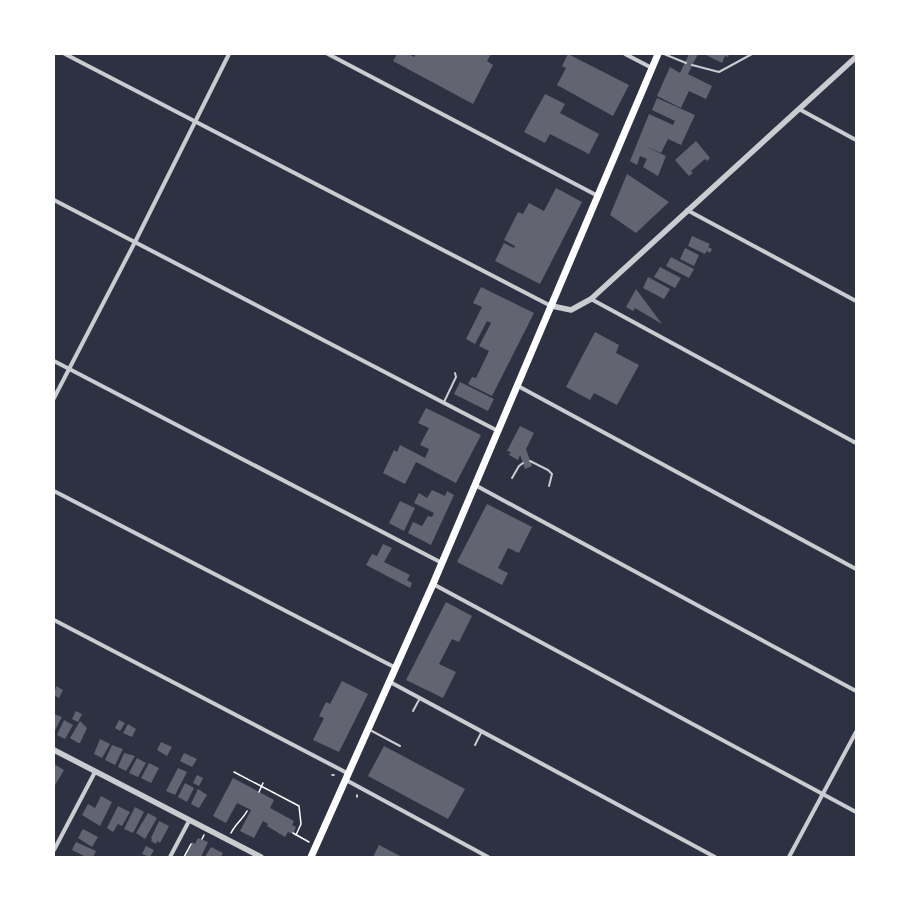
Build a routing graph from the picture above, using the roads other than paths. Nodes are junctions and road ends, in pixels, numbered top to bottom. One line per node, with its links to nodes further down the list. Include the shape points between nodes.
1 (65, 54): 13 (street)
2 (229, 54): 13 (street)
3 (328, 54): 15 (street)
4 (625, 54): 11 (street)
5 (658, 54): 11 (main road)
6 (664, 54): 9 (lane)
7 (752, 54): 10 (lane, via 719,72)
8 (856, 57): 12 (street)
9 (686, 63)
10 (692, 65)
11 (652, 68): 15 (main road)
12 (799, 109): 14 (street); 17 (street)
13 (196, 123): 18 (street); 21 (street)
14 (856, 140)
15 (598, 196): 21 (main road)
16 (54, 200): 18 (street)
17 (687, 210): 19 (street); 20 (street)
18 (135, 242): 23 (street); 27 (street)
19 (590, 299): 21 (street, via 571,310); 29 (street)
20 (856, 302)
21 (552, 306): 25 (main road)
22 (54, 361): 23 (street)
23 (69, 369): 26 (street); 36 (street)
24 (455, 373): 27 (lane, via 456,377)
25 (518, 386): 28 (main road); 37 (street)
26 (54, 398)
27 (444, 402): 28 (street)
28 (499, 431): 33 (main road)
29 (856, 443)
30 (530, 461): 34 (lane, via 552,474)
31 (523, 463): 32 (lane, via 518,466)
32 (512, 478)
33 (476, 485): 36 (main road); 42 (street)
34 (549, 486)
35 (54, 490): 40 (street)
36 (442, 563): 38 (main road)
37 (856, 569)
38 (433, 584): 40 (main road); 53 (street)
39 (54, 620): 52 (street)
40 (396, 668): 41 (main road)
41 (390, 682): 43 (street); 45 (main road)
42 (856, 691)
43 (420, 698): 44 (lane); 46 (street)
44 (413, 711)
45 (369, 729): 49 (lane); 52 (main road)
46 (482, 731): 48 (lane); 61 (street)
47 (856, 732): 53 (street)
48 (475, 744)
49 (400, 746)
50 (54, 750): 51 (street)
51 (95, 772): 55 (street); 56 (street)
52 (347, 777): 59 (main road); 60 (street)
53 (823, 794): 54 (street); 62 (street)
54 (856, 812)
55 (189, 821): 57 (street); 58 (street)
56 (54, 850)
57 (170, 857)
58 (261, 857)
59 (310, 857)
60 (488, 857)
61 (715, 857)
62 (789, 857)

